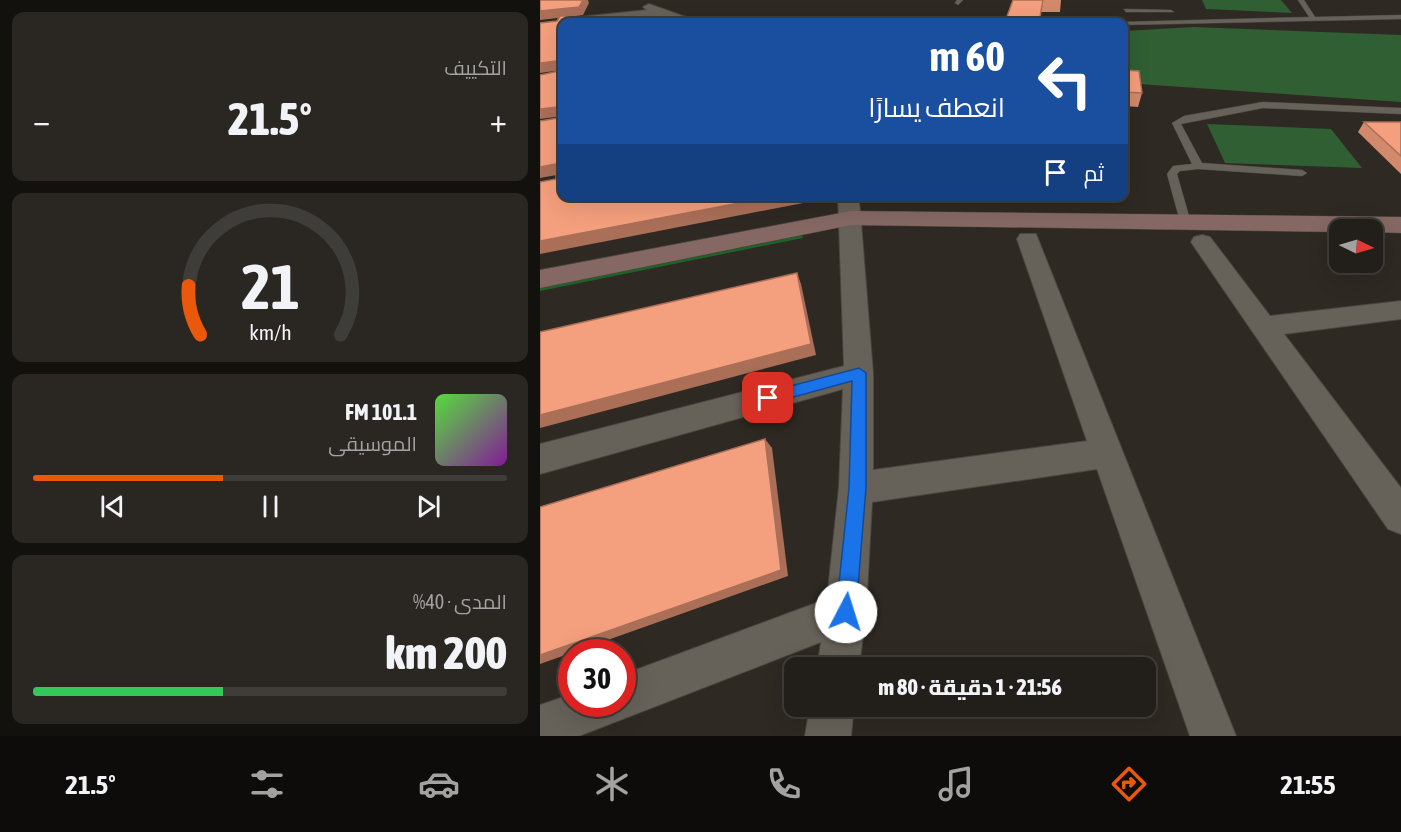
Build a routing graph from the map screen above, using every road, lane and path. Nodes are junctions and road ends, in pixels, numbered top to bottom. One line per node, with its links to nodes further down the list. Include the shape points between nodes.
1 (1301, 0): 10 (lane)
2 (636, 4): 4 (street)
3 (1126, 10): 5 (lane)
4 (665, 12): 8 (street); 9 (street)
5 (1178, 13)
6 (1190, 13): 10 (lane)
7 (1401, 17): 10 (lane)
8 (646, 18)
9 (682, 18)
10 (1313, 19): 11 (lane)
11 (1128, 23)
12 (1401, 111): 13 (lane, via 1263,105 1184,119 1176,123 1178,131)
13 (1198, 166): 14 (lane); 17 (lane, via 1177,168 1172,174)
14 (1302, 173)
15 (850, 217): 17 (street); 18 (street); 22 (street); 23 (street); 26 (street)
16 (1401, 225): 17 (street)
17 (1193, 232): 18 (street); 19 (street); 25 (street)
18 (1028, 239): 27 (street)
19 (1329, 243)
20 (1383, 244): 21 (street)
21 (1401, 245)
22 (540, 279)
23 (540, 302)
24 (1401, 310): 25 (street)
25 (1263, 327): 30 (street)
26 (859, 373): 28 (street); 29 (street)
27 (1108, 453): 29 (street); 36 (street)
28 (540, 459)
29 (857, 488): 31 (street)
30 (1401, 517)
31 (846, 612): 32 (street); 33 (street)
32 (840, 657)
33 (636, 692)
34 (570, 717): 35 (street)
35 (540, 728)
36 (1213, 736)

